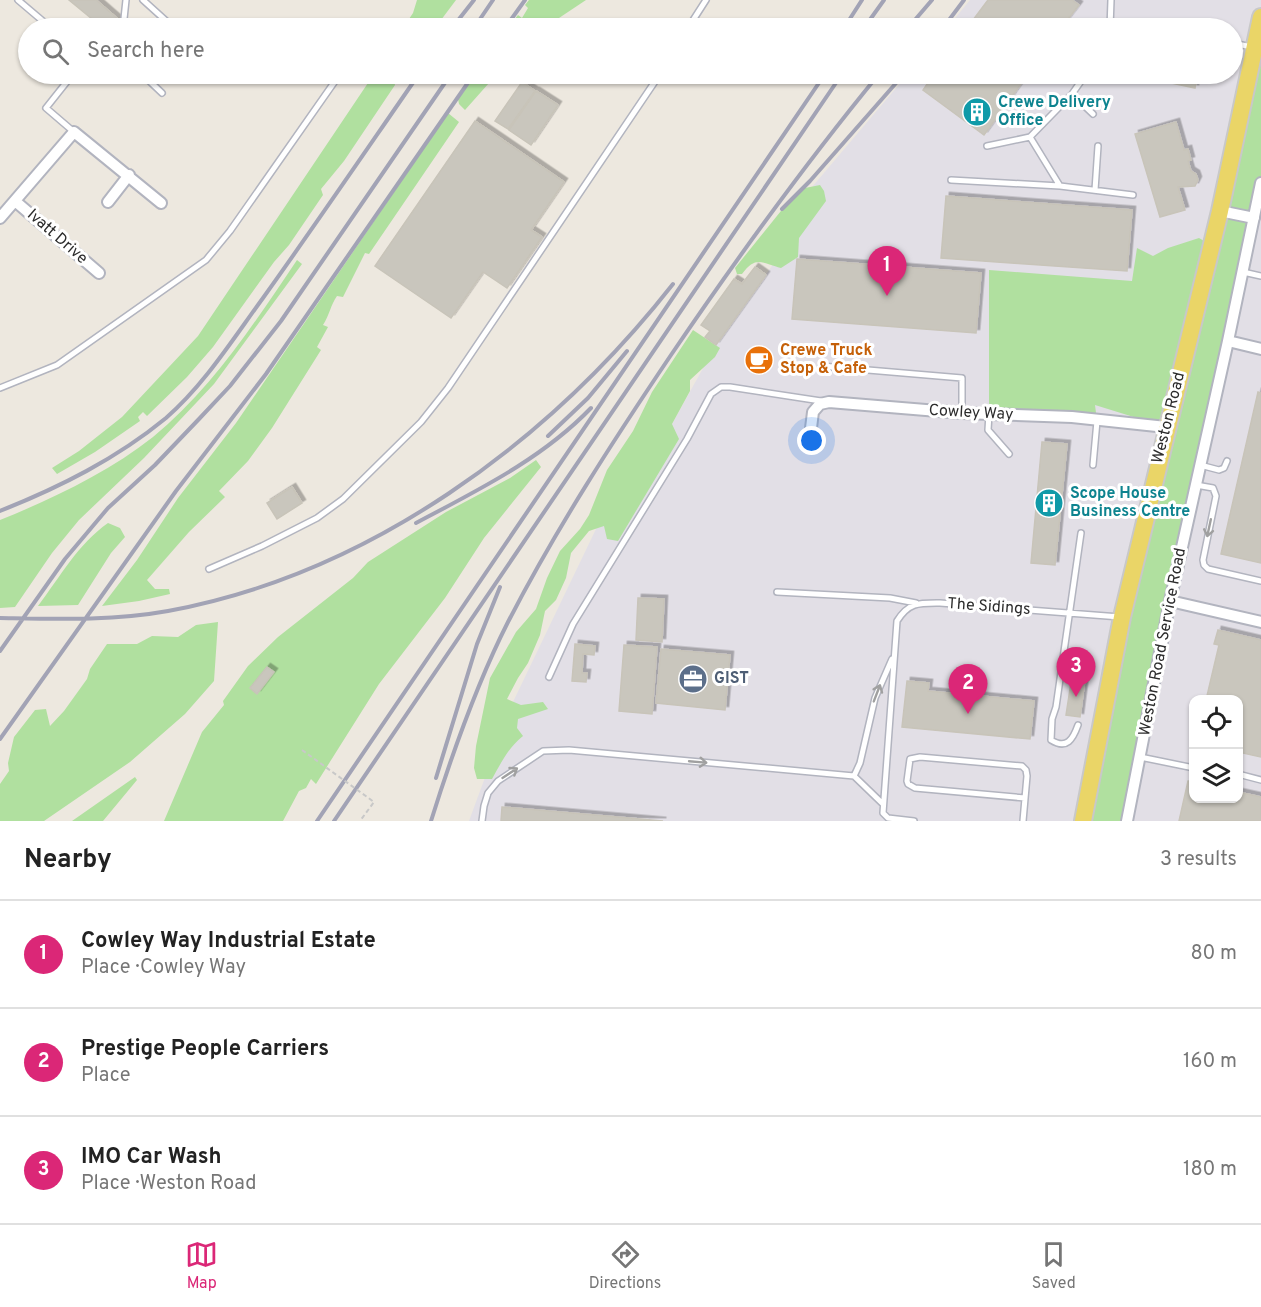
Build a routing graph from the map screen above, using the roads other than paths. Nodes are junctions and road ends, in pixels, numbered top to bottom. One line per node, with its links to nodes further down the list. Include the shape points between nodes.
1 (18, 0): 7 (lane)
2 (126, 0): 8 (lane)
3 (143, 0): 9 (lane)
4 (706, 0): 10 (lane)
5 (1111, 0): 11 (lane)
6 (1261, 16): 13 (main road, Weston Road)
7 (39, 18)
8 (125, 18)
9 (163, 18)
10 (694, 18)
11 (1110, 18)
12 (1243, 45): 13 (lane)
13 (1254, 48): 35 (main road, Weston Road)
14 (65, 84): 22 (lane, via 46,108)
15 (153, 84): 19 (lane)
16 (333, 84): 44 (lane, via 206,260 57,365)
17 (653, 84): 57 (lane, via 421,422 343,499 317,518)
18 (1079, 84): 20 (lane)
19 (162, 93)
20 (1072, 94): 21 (lane); 23 (lane)
21 (1093, 114)
22 (74, 132): 26 (street); 32 (street)
23 (1030, 137): 24 (lane); 28 (lane)
24 (987, 146)
25 (1098, 146): 30 (lane)
26 (129, 175): 33 (street); 34 (street)
27 (951, 180): 28 (lane)
28 (1060, 186): 30 (lane)
29 (1260, 187): 37 (street, Weston Road Service Road)
30 (1095, 190): 31 (lane)
31 (1133, 195)
32 (15, 201): 36 (street); 39 (street, Ivatt Drive)
33 (108, 202)
34 (161, 203)
35 (1220, 211): 37 (street); 49 (main road, Weston Road)
36 (0, 218)
37 (1254, 218): 38 (street, Weston Road Service Road)
38 (1243, 272): 40 (lane); 41 (street, Weston Road Service Road)
39 (99, 273)
40 (1261, 276)
41 (1228, 341): 42 (street); 54 (street, Weston Road Service Road)
42 (1261, 349)
43 (821, 366): 46 (lane, via 962,378)
44 (0, 388)
45 (829, 402): 46 (street, Cowley Way); 50 (street, via 820,404 813,412); 66 (lane, via 730,387 721,387 711,394 573,624)
46 (962, 413): 47 (street, Cowley Way)
47 (989, 414): 48 (street, Cowley Way); 51 (lane, via 988,430)
48 (1097, 421): 49 (street, Cowley Way); 53 (lane)
49 (1166, 427): 63 (main road, Weston Road)
50 (809, 444)
51 (1009, 454)
52 (1227, 461): 54 (lane, via 1219,470)
53 (1093, 465)
54 (1200, 465): 55 (street, Weston Road Service Road)
55 (1196, 485): 58 (lane, one-way to 58, via 1213,489 1216,496 1204,565); 60 (street, Weston Road Service Road)
56 (1081, 533): 62 (lane)
57 (209, 569)
58 (1261, 581)
59 (777, 592): 61 (lane, The Sidings)
60 (1170, 601): 64 (street); 68 (street, Weston Road Service Road)
61 (916, 603): 62 (lane, The Sidings); 65 (lane, via 897,621)
62 (1071, 613): 63 (lane, The Sidings); 67 (lane, via 1051,740 1073,740)
63 (1122, 617): 78 (main road, Weston Road)
64 (1261, 622)
65 (894, 654): 71 (lane, one-way to 65, via 875,698); 74 (lane)
66 (549, 677)
67 (1078, 725)
68 (1140, 757): 69 (lane); 79 (street, Weston Road Service Road)
69 (1189, 767)
70 (1243, 775): 72 (lane)
71 (854, 776): 74 (lane); 75 (lane, one-way to 71, via 486,800 498,781 543,752 569,750)
72 (1261, 780)
73 (1025, 798): 73 (lane, via 1027,776 1022,766 910,759 907,781 915,788); 77 (lane)
74 (883, 804): 76 (lane, via 883,813 888,818)
75 (482, 821)
76 (914, 821)
77 (1023, 821)
78 (1083, 821)
79 (1127, 821)

